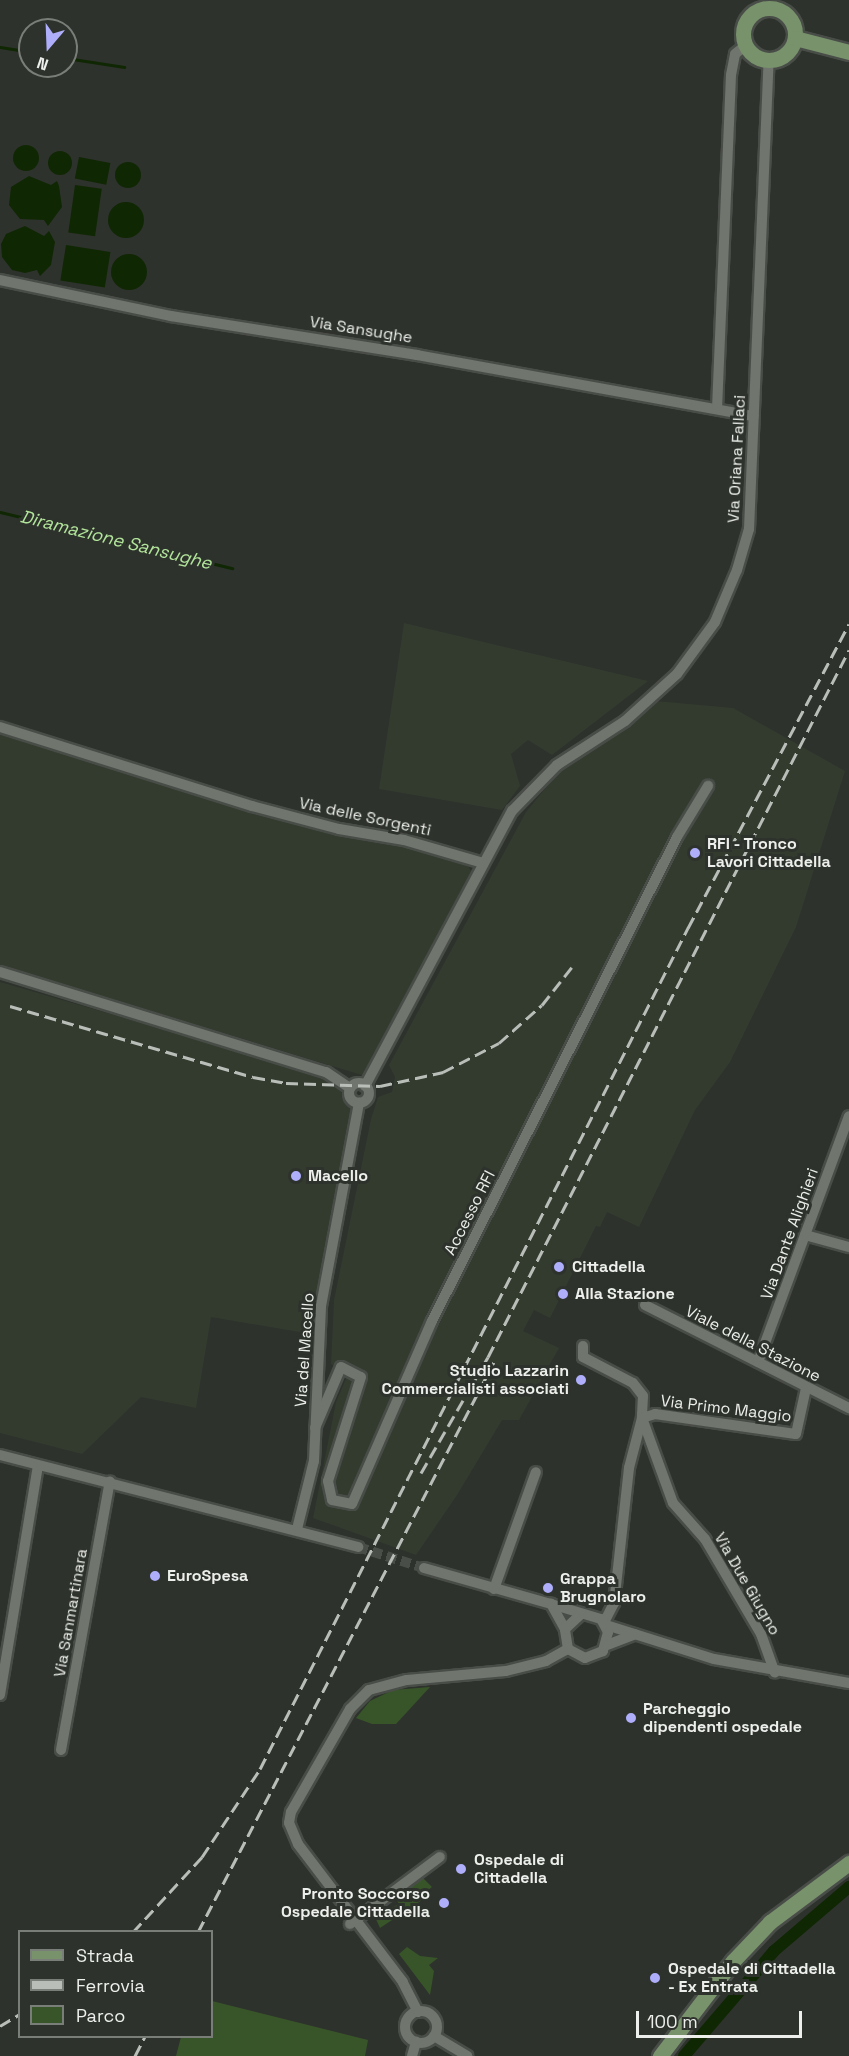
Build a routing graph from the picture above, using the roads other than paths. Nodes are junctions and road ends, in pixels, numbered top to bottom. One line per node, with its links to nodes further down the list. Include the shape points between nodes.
1 (754, 5): 2 (street, via 784,13 794,27); 3 (street, via 744,26)
2 (795, 38): 4 (street); 5 (street, via 786,54)
3 (745, 46): 5 (street, via 751,54); 7 (street, via 735,54 731,75)
4 (849, 52)
5 (769, 61): 8 (street, Via Oriana Fallaci)
6 (0, 280): 7 (street, Via Sansughe, via 163,314)
7 (717, 409): 8 (street, Via Sansughe)
8 (754, 416): 11 (street, Via Oriana Fallaci, via 749,529 715,622 677,674 648,703 535,784 512,811)
9 (0, 728): 11 (street, Via delle Sorgenti, via 252,806)
10 (708, 786): 25 (street, Accesso RFI, via 677,837 437,1311 398,1394 357,1498 345,1505 332,1500 328,1481 361,1377 340,1369)
11 (483, 862): 13 (street)
12 (0, 972): 14 (street, via 327,1072)
13 (365, 1086): 14 (street, via 356,1084); 15 (street, Via del Macello, via 368,1095)
14 (350, 1088): 15 (street, via 350,1098)
15 (359, 1103): 25 (street, Via del Macello, via 321,1306)
16 (849, 1116): 17 (street, Via Dante Alighieri)
17 (805, 1235): 18 (street); 21 (street, Via Dante Alighieri)
18 (849, 1247)
19 (645, 1305): 21 (street, Viale della Stazione)
20 (583, 1346): 24 (street, Via Primo Maggio, via 583,1357 633,1383 643,1396)
21 (758, 1362): 22 (street, Viale della Stazione)
22 (806, 1388): 23 (street, Viale della Stazione); 24 (street, Via Primo Maggio, via 796,1434 655,1414)
23 (849, 1408)
24 (642, 1418): 36 (street, via 629,1468 614,1603); 41 (street, Via Due Giugno, via 673,1503 717,1558 761,1634)
25 (315, 1428): 30 (street, Via del Macello, via 314,1461)
26 (0, 1455): 27 (street)
27 (38, 1466): 29 (street); 43 (street)
28 (536, 1472): 33 (street)
29 (110, 1481): 30 (street); 44 (street, Via Sanmartinara)
30 (297, 1529): 31 (street)
31 (358, 1547)
32 (424, 1568): 33 (street)
33 (494, 1589): 34 (street)
34 (550, 1604): 35 (street); 37 (street)
35 (580, 1614): 36 (street, via 596,1616); 37 (street)
36 (605, 1624): 38 (street); 39 (street)
37 (565, 1629): 40 (street)
38 (635, 1634): 39 (street); 41 (street)
39 (606, 1646): 40 (street, via 592,1658 578,1657)
40 (568, 1649): 47 (street, via 546,1662 494,1673 387,1683 369,1690 350,1709 296,1801 289,1823 298,1844)
41 (775, 1673): 42 (street)
42 (849, 1683)
43 (0, 1695)
44 (61, 1750)
45 (440, 1857): 47 (street)
46 (849, 1863): 53 (street, via 770,1922 719,1978)
47 (353, 1922): 48 (street, via 404,1982)
48 (418, 2012): 49 (street, via 434,2019); 50 (street, via 407,2020 405,2029)
49 (434, 2036): 50 (street, via 426,2042); 52 (street)
50 (416, 2042): 51 (street)
51 (412, 2056)
52 (467, 2056)
53 (660, 2056)

